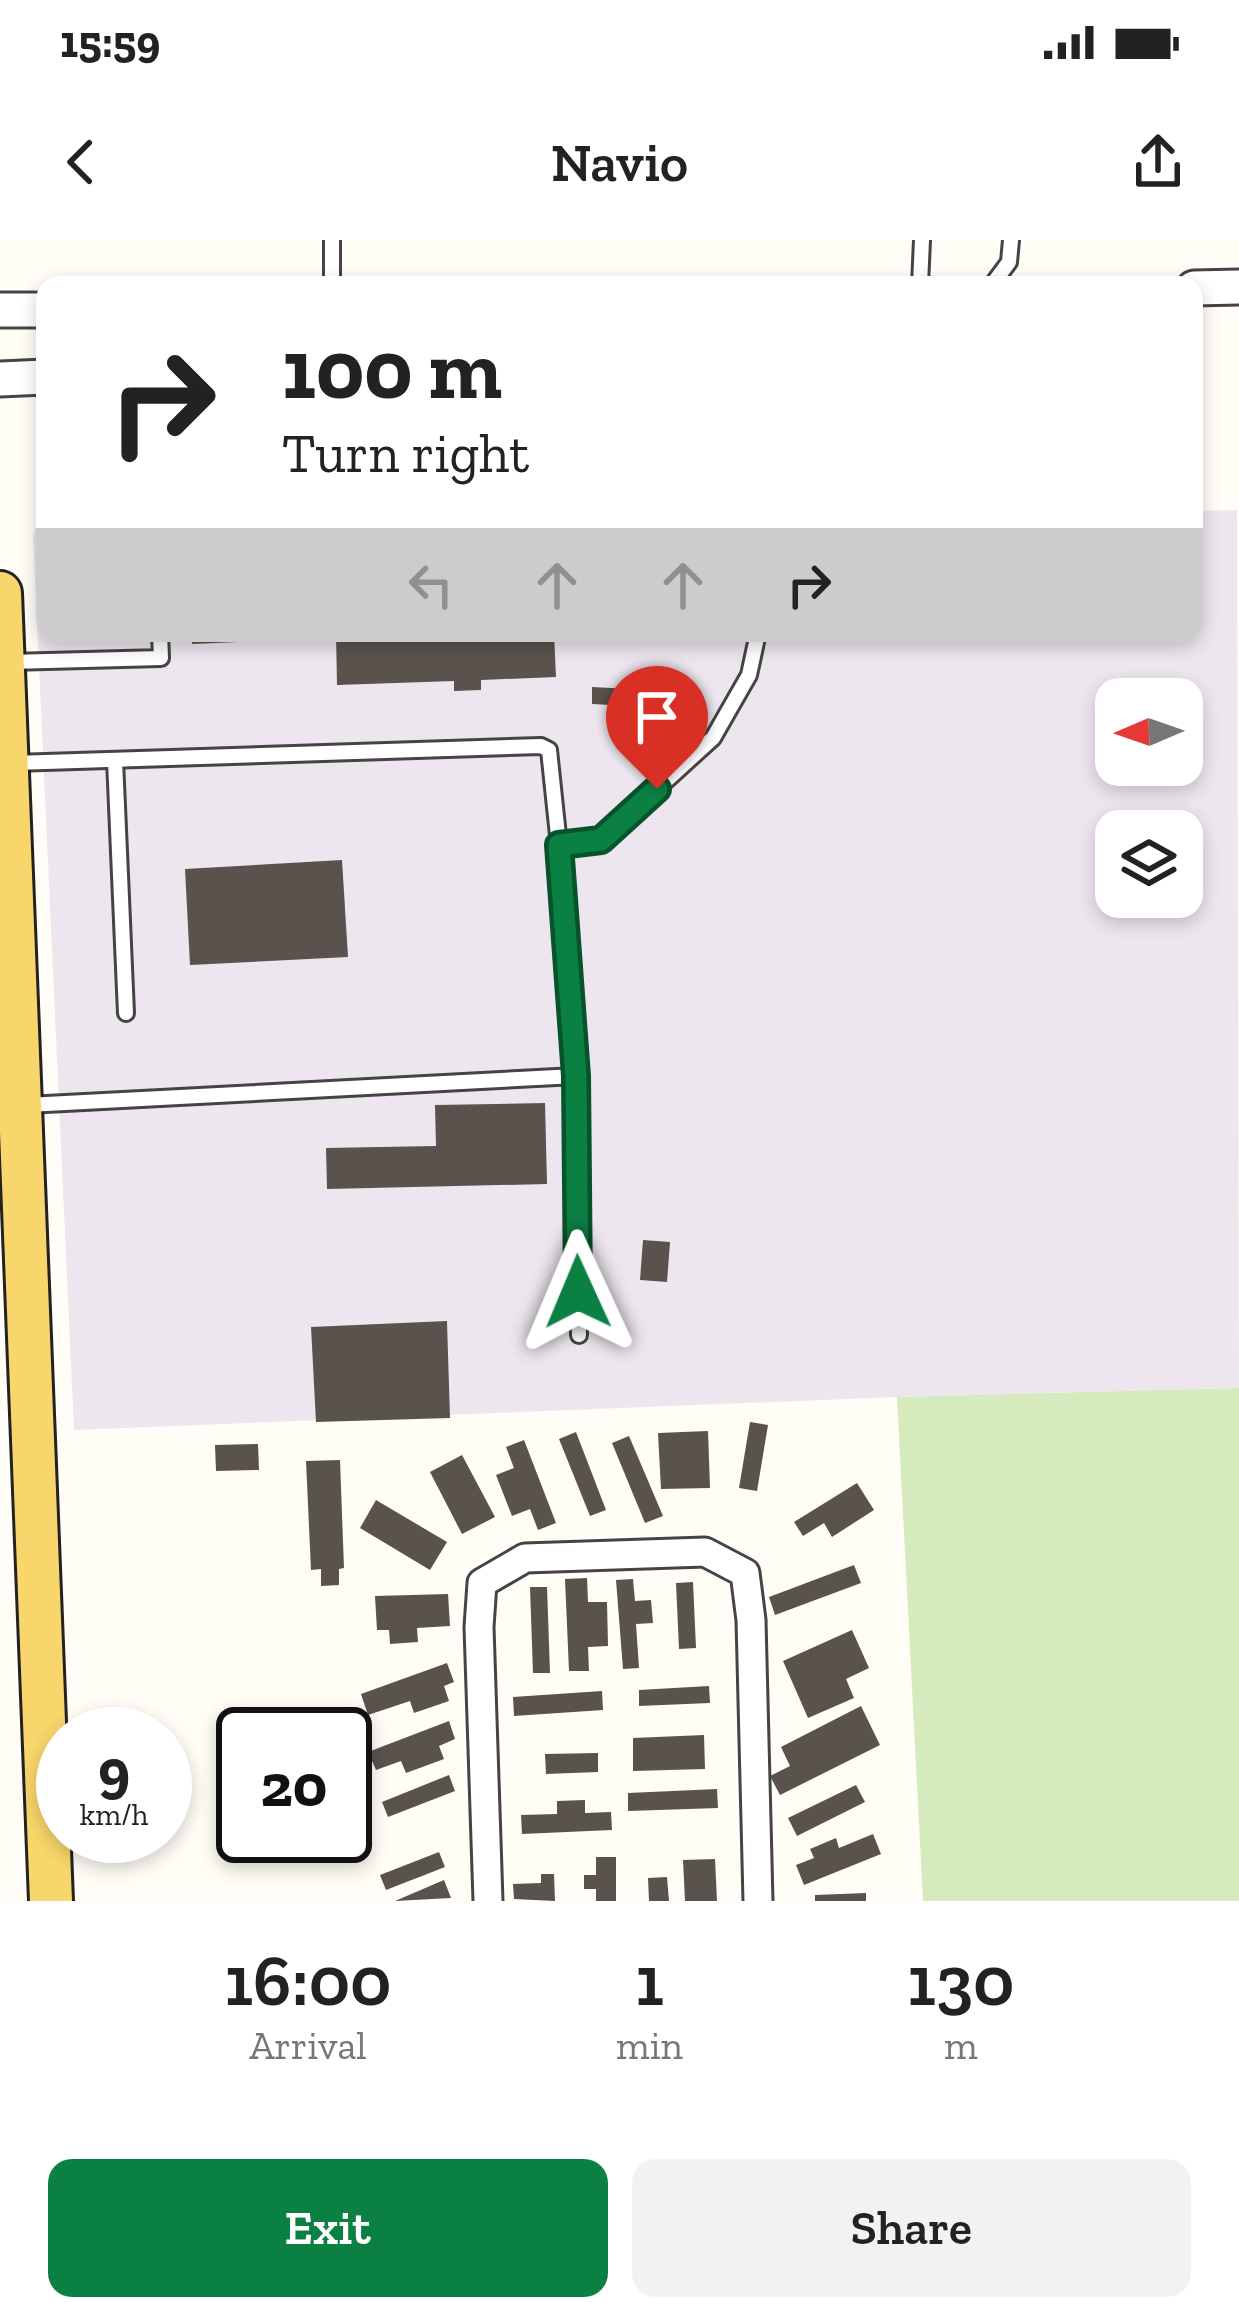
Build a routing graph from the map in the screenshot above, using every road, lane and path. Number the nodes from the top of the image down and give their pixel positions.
1 (332, 240) edge
2 (922, 240) edge
3 (1011, 240) edge
4 (332, 276) edge
5 (920, 276) edge
6 (999, 276) edge
7 (1239, 286) edge
8 (1203, 288) edge
9 (0, 310) edge
10 (36, 310) edge
11 (36, 377) edge
12 (0, 379) edge
13 (0, 593) edge
14 (160, 642) edge
15 (756, 642) edge
16 (4, 662) junction
17 (115, 760) junction
18 (9, 763) junction
19 (559, 845) junction
20 (126, 1013) dead end
21 (576, 1076) junction
22 (22, 1106) junction
23 (579, 1335) dead end
24 (51, 1901) edge
25 (488, 1901) edge
26 (758, 1901) edge

1 - 4 lane
2 - 5 lane
3 - 6 lane
7 - 8 street
9 - 10 street
11 - 12 street
13 - 16 main road
14 - 16 lane
15 - 19 lane
16 - 18 main road
17 - 18 lane
17 - 19 lane
17 - 20 lane
18 - 22 main road
19 - 21 lane
21 - 22 lane
21 - 23 lane
22 - 24 main road
25 - 26 street

